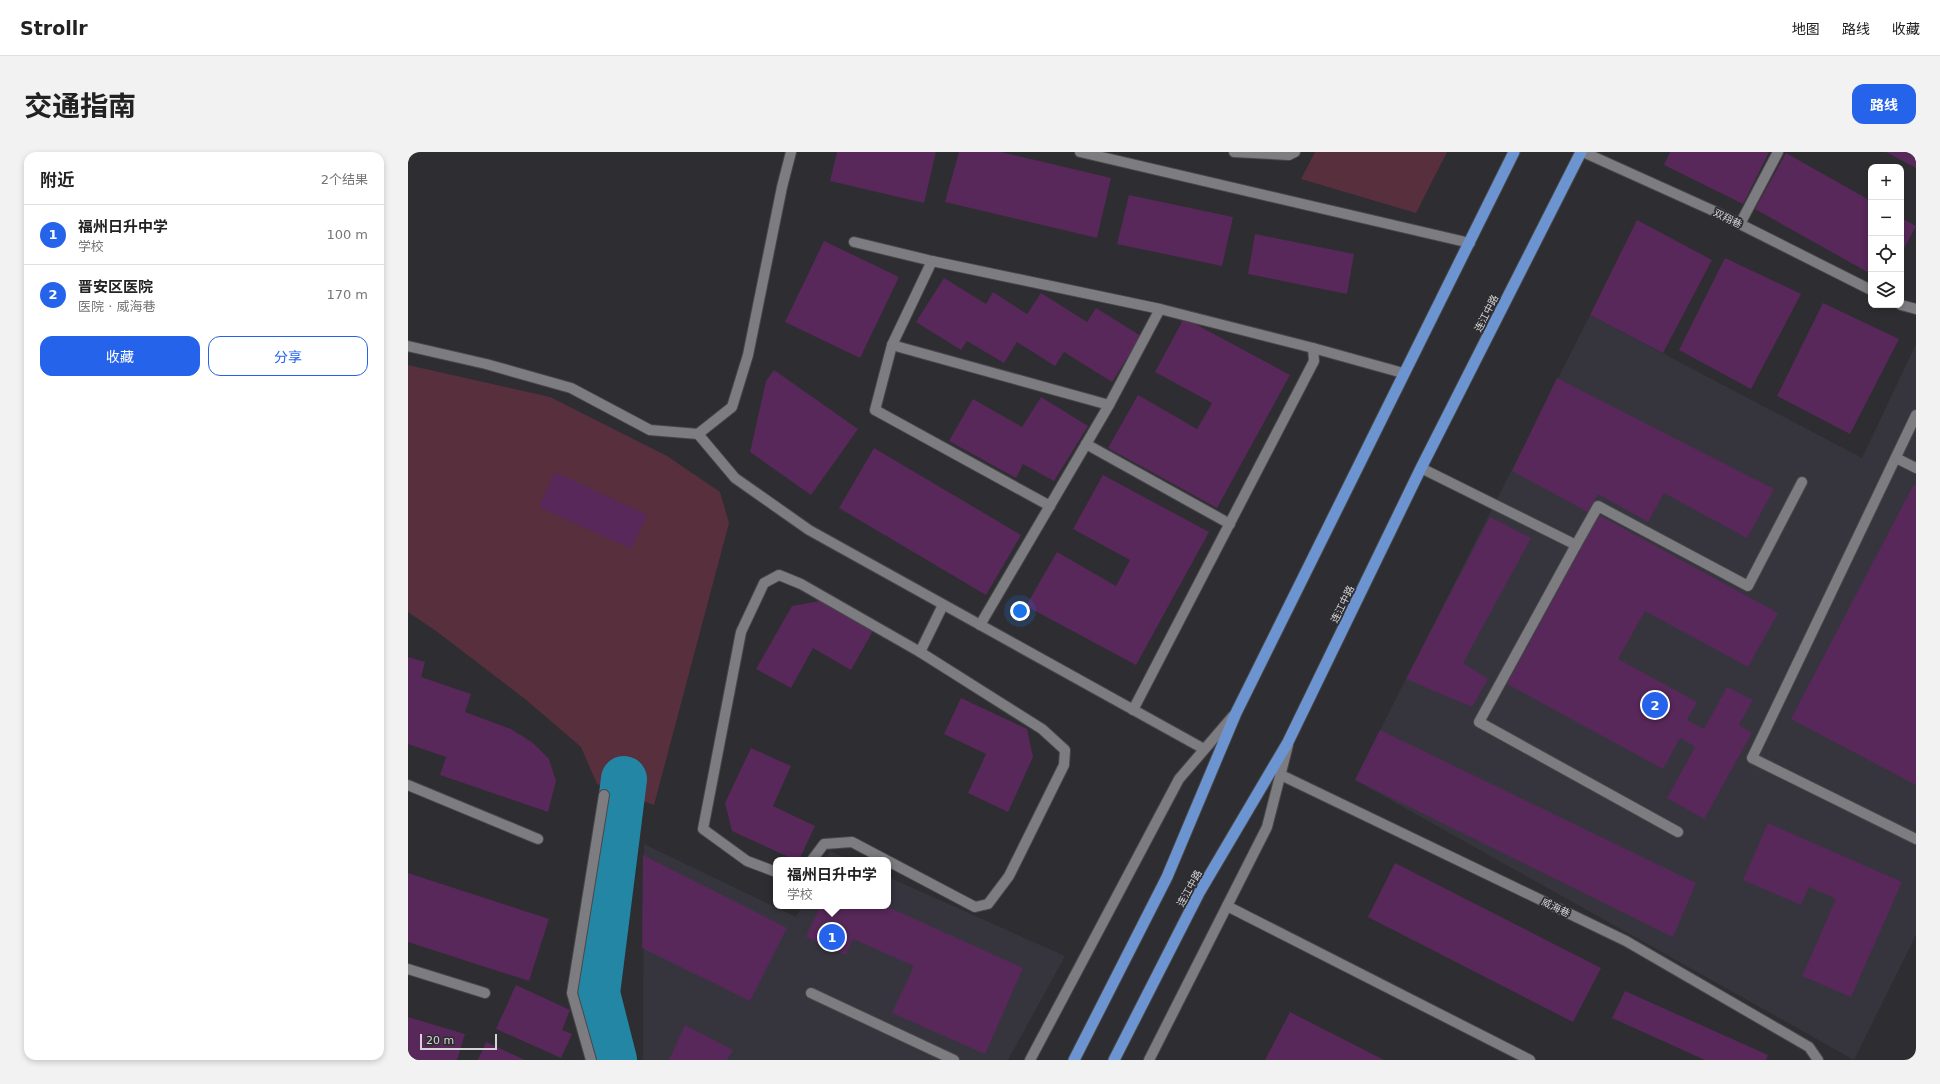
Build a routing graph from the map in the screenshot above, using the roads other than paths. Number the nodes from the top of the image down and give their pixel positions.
1 (791, 152) edge
2 (1080, 152) edge
3 (1237, 152) edge
4 (1295, 152) edge
5 (1514, 152) edge
6 (1582, 152) edge
7 (1778, 152) edge
8 (1740, 224) junction
9 (854, 242) dead end
10 (1470, 243) junction
11 (932, 261) junction
12 (1868, 288) edge
13 (1904, 306) edge
14 (1160, 309) junction
15 (1916, 309) edge
16 (892, 345) junction
17 (408, 346) edge
18 (1313, 348) junction
19 (1404, 373) junction
20 (1109, 405) junction
21 (1916, 415) edge
22 (698, 434) junction
23 (1086, 444) junction
24 (1896, 458) junction
25 (1421, 468) junction
26 (1916, 468) edge
27 (1802, 482) dead end
28 (1050, 506) junction
29 (1230, 524) junction
30 (1576, 545) junction
31 (943, 605) junction
32 (980, 625) junction
33 (920, 652) junction
34 (1133, 710) junction
35 (1236, 713) junction
36 (1288, 742) junction
37 (1204, 750) junction
38 (1281, 775) junction
39 (408, 786) edge
40 (604, 795) dead end
41 (1678, 832) dead end
42 (538, 839) dead end
43 (1916, 839) edge
44 (814, 857) edge
45 (880, 857) edge
46 (891, 863) edge
47 (773, 871) edge
48 (1227, 906) junction
49 (408, 969) edge
50 (485, 993) dead end
51 (811, 993) dead end
52 (591, 1060) edge
53 (954, 1060) edge
54 (1030, 1060) edge
55 (1074, 1060) edge
56 (1114, 1060) edge
57 (1150, 1060) edge
58 (1530, 1060) edge
59 (1818, 1060) edge

1 - 22 street
2 - 10 street
3 - 4 street
5 - 10 highway
6 - 8 street, 双翔巷
6 - 25 highway, 连江中路
7 - 8 street
8 - 12 street, 双翔巷
9 - 11 street
10 - 19 highway
11 - 14 street
11 - 16 street
13 - 15 street
14 - 18 street
14 - 20 street
16 - 20 street
16 - 28 street
17 - 22 street
18 - 19 street
18 - 29 street
19 - 35 highway
20 - 23 street
21 - 24 street
22 - 31 street
23 - 28 street
23 - 29 street
24 - 26 street
24 - 43 street
25 - 30 street
25 - 36 highway, 连江中路
27 - 30 street
28 - 32 street
29 - 34 street
30 - 41 street
31 - 32 street
31 - 33 street
32 - 34 street
33 - 46 street
33 - 47 street
34 - 37 street
35 - 37 street
35 - 55 highway
36 - 38 street
36 - 56 highway, 连江中路
37 - 54 street
38 - 48 street
38 - 59 street, 威海巷
39 - 42 street
40 - 52 street
44 - 45 street
48 - 57 street
48 - 58 street
49 - 50 street
51 - 53 street

